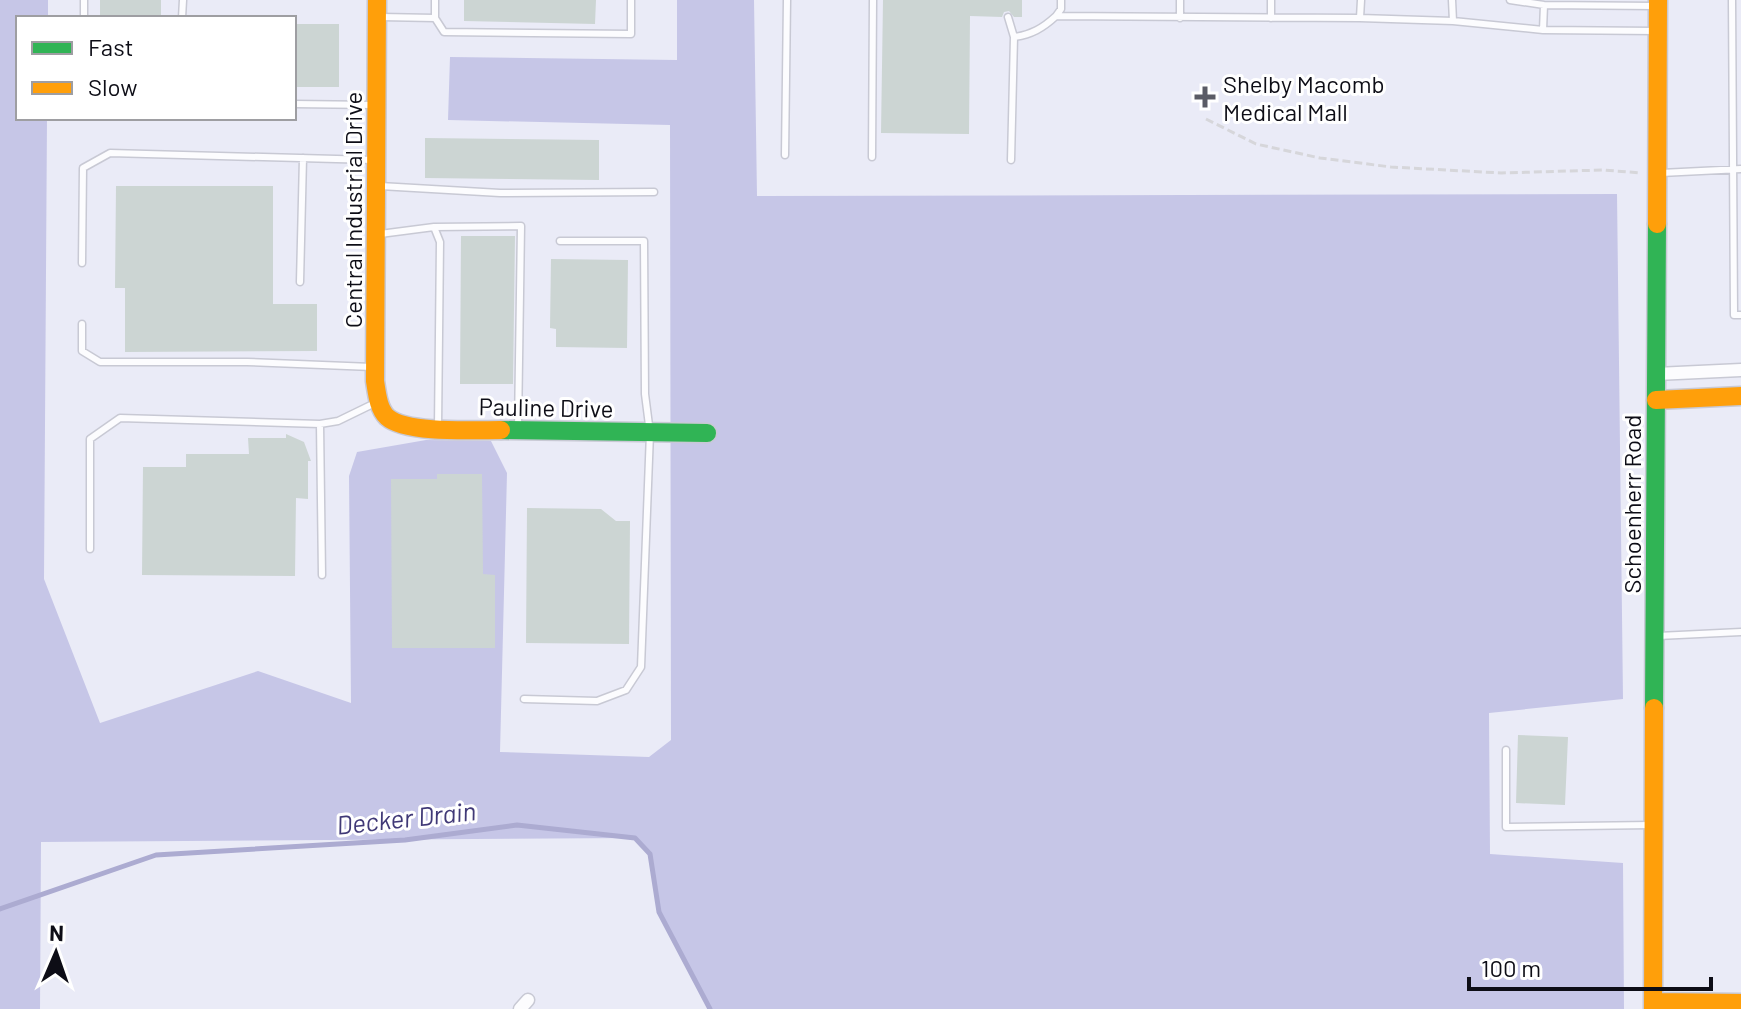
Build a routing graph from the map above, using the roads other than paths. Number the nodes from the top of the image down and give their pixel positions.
1 (435, 0) edge
2 (631, 0) edge
3 (787, 0) edge
4 (873, 0) edge
5 (1061, 0) edge
6 (1180, 0) edge
7 (1271, 0) edge
8 (1361, 0) edge
9 (1452, 0) edge
10 (1510, 0) edge
11 (1732, 0) edge
12 (1658, 3) edge
13 (1544, 5) junction
14 (377, 9) edge
15 (1056, 16) junction
16 (1008, 17) dead end
17 (435, 18) junction
18 (1180, 18) junction
19 (1271, 18) junction
20 (1360, 18) junction
21 (1453, 21) junction
22 (1543, 30) junction
23 (1658, 31) junction
24 (1014, 37) junction
25 (296, 104) edge
26 (377, 105) junction
27 (785, 155) dead end
28 (872, 157) dead end
29 (303, 158) junction
30 (376, 160) junction
31 (1011, 160) dead end
32 (1737, 169) edge
33 (1657, 174) junction
34 (376, 185) junction
35 (654, 192) dead end
36 (1737, 202) edge
37 (434, 227) junction
38 (376, 235) junction
39 (560, 241) dead end
40 (82, 263) dead end
41 (300, 282) dead end
42 (1741, 315) edge
43 (82, 324) dead end
44 (375, 367) junction
45 (1741, 370) edge
46 (1656, 374) junction
47 (1741, 396) edge
48 (1656, 400) junction
49 (382, 409) junction
50 (320, 424) junction
51 (438, 429) junction
52 (518, 430) junction
53 (650, 433) junction
54 (707, 433) dead end
55 (90, 549) dead end
56 (322, 575) dead end
57 (1741, 632) edge
58 (1654, 636) junction
59 (524, 699) dead end
60 (1506, 750) dead end
61 (1655, 825) junction
62 (1741, 1003) edge
63 (1653, 1005) edge

1 - 17 lane
2 - 17 lane
3 - 27 lane
4 - 28 lane
5 - 15 lane
6 - 18 lane
7 - 19 lane
8 - 20 lane
9 - 21 lane
10 - 13 lane
11 - 32 lane
12 - 13 lane
12 - 23 street, Schoenherr Road
13 - 22 lane
14 - 17 lane
14 - 26 street, Central Industrial Drive
15 - 18 lane
15 - 24 lane
16 - 24 lane
18 - 19 lane
19 - 20 lane
20 - 21 lane
21 - 22 lane
22 - 23 lane
23 - 33 street, Schoenherr Road
24 - 31 lane
25 - 26 lane
26 - 30 street, Central Industrial Drive
29 - 30 lane
29 - 40 lane
29 - 41 lane
30 - 34 street, Central Industrial Drive
32 - 33 lane
32 - 36 lane
33 - 46 street, Schoenherr Road
34 - 35 lane
34 - 38 street, Central Industrial Drive
36 - 42 lane
37 - 38 lane
37 - 51 lane
37 - 52 lane
38 - 44 street, Central Industrial Drive
39 - 53 lane
43 - 44 lane
44 - 49 street, Central Industrial Drive
45 - 46 street
46 - 48 street, Schoenherr Road
47 - 48 street
48 - 58 street, Schoenherr Road
49 - 50 lane
49 - 51 street, Pauline Drive
50 - 55 lane
50 - 56 lane
51 - 52 street, Pauline Drive
52 - 53 street, Pauline Drive
53 - 54 street, Pauline Drive
53 - 59 lane
57 - 58 lane
58 - 61 street, Schoenherr Road
60 - 61 lane
61 - 63 street, Schoenherr Road
62 - 63 street

